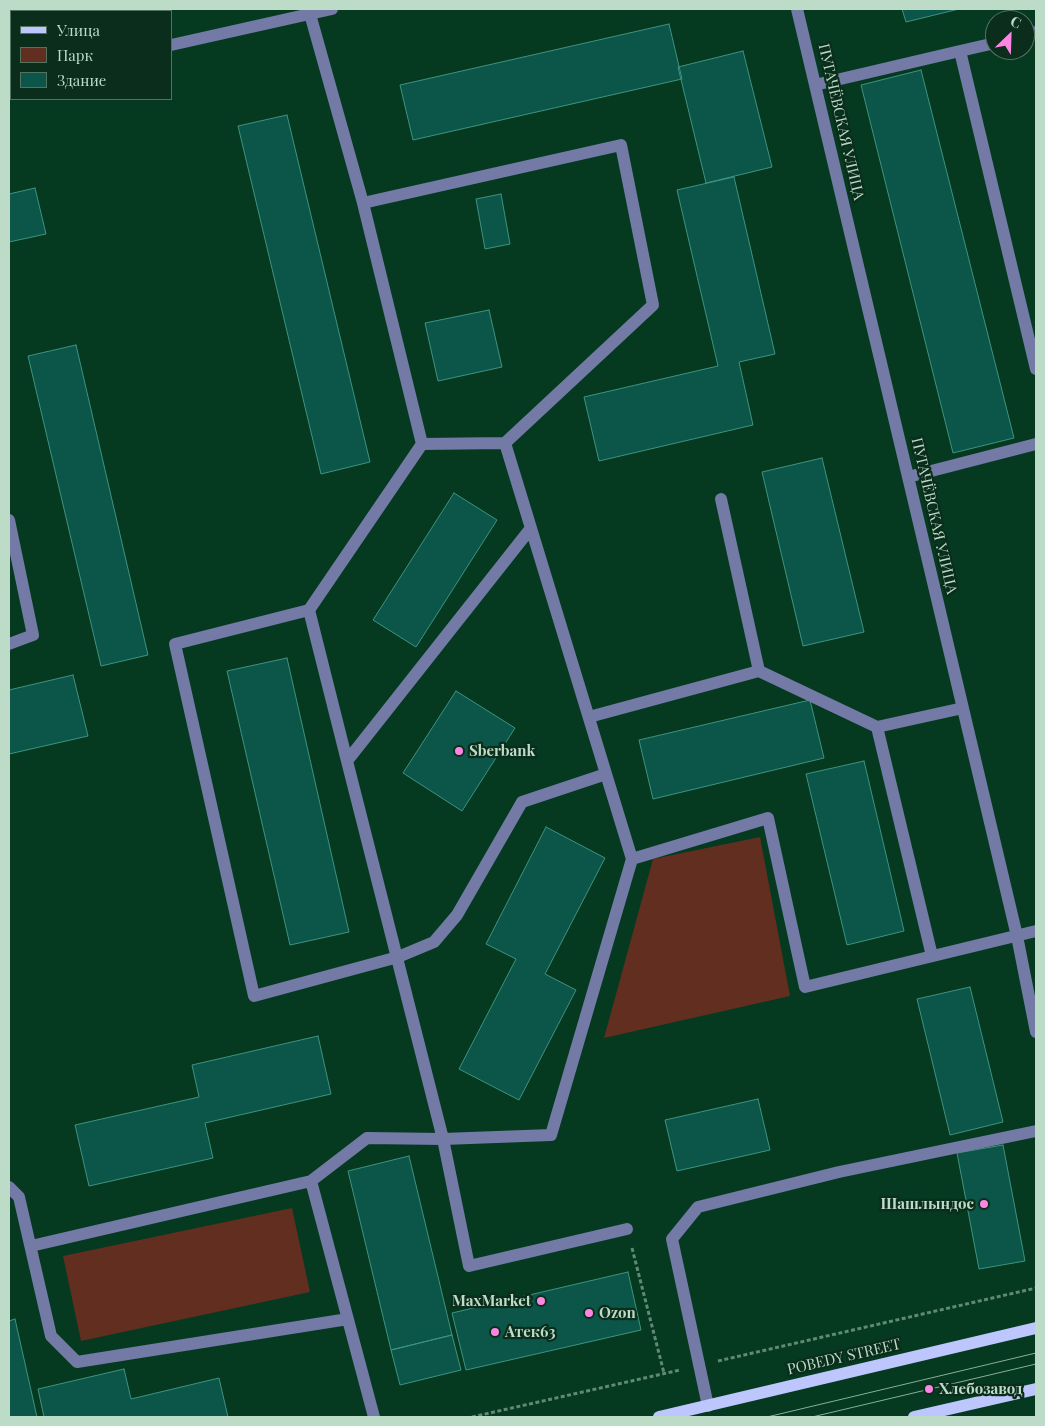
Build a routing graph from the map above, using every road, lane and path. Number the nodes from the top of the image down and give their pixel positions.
1 (332, 9) edge
2 (797, 9) edge
3 (310, 14) junction
4 (172, 45) edge
5 (985, 45) edge
6 (960, 51) junction
7 (815, 85) junction
8 (363, 203) junction
9 (1036, 369) edge
10 (505, 443) junction
11 (422, 444) junction
12 (1036, 444) edge
13 (908, 477) junction
14 (721, 498) dead end
15 (9, 520) edge
16 (531, 528) junction
17 (309, 610) junction
18 (9, 644) edge
19 (759, 671) junction
20 (963, 708) junction
21 (589, 717) junction
22 (877, 727) junction
23 (347, 761) junction
24 (606, 774) junction
25 (632, 859) junction
26 (1036, 931) edge
27 (1017, 936) junction
28 (932, 956) junction
29 (398, 957) junction
30 (1036, 1032) edge
31 (1036, 1131) edge
32 (443, 1139) junction
33 (311, 1181) junction
34 (9, 1187) edge
35 (627, 1229) joint
36 (31, 1246) junction
37 (1036, 1288) edge
38 (348, 1319) junction
39 (1036, 1328) edge
40 (699, 1365) junction
41 (664, 1374) junction
42 (1036, 1388) edge
43 (708, 1406) junction
44 (374, 1417) edge
45 (472, 1417) edge
46 (662, 1417) edge
47 (914, 1417) edge

1 - 3 street
2 - 7 street, ПУГАЧЁВСКАЯ УЛИЦА
3 - 4 street
3 - 8 street
5 - 6 street
6 - 7 street
6 - 9 street
7 - 13 street, ПУГАЧЁВСКАЯ УЛИЦА
8 - 10 street
8 - 11 street
10 - 11 street
10 - 16 street
11 - 17 street
12 - 13 street
13 - 20 street, ПУГАЧЁВСКАЯ УЛИЦА
14 - 19 street
15 - 18 street
16 - 21 street
16 - 23 street
17 - 23 street
17 - 29 street
19 - 21 street
19 - 22 street
20 - 22 street
20 - 27 street, ПУГАЧЁВСКАЯ УЛИЦА
21 - 24 street
22 - 28 street
23 - 29 street
24 - 25 street
24 - 29 street
25 - 28 street
25 - 32 street
26 - 27 street
27 - 28 street
27 - 30 street, ПУГАЧЁВСКАЯ УЛИЦА
29 - 32 street
31 - 40 street
32 - 33 street
32 - 35 street
33 - 36 street
33 - 38 street
34 - 36 street
35 - 41 path
36 - 38 street
37 - 40 path
38 - 44 street
39 - 43 main road, POBEDY STREET
40 - 41 path
40 - 43 street
41 - 45 path
42 - 47 main road
43 - 46 main road, POBEDY STREET

